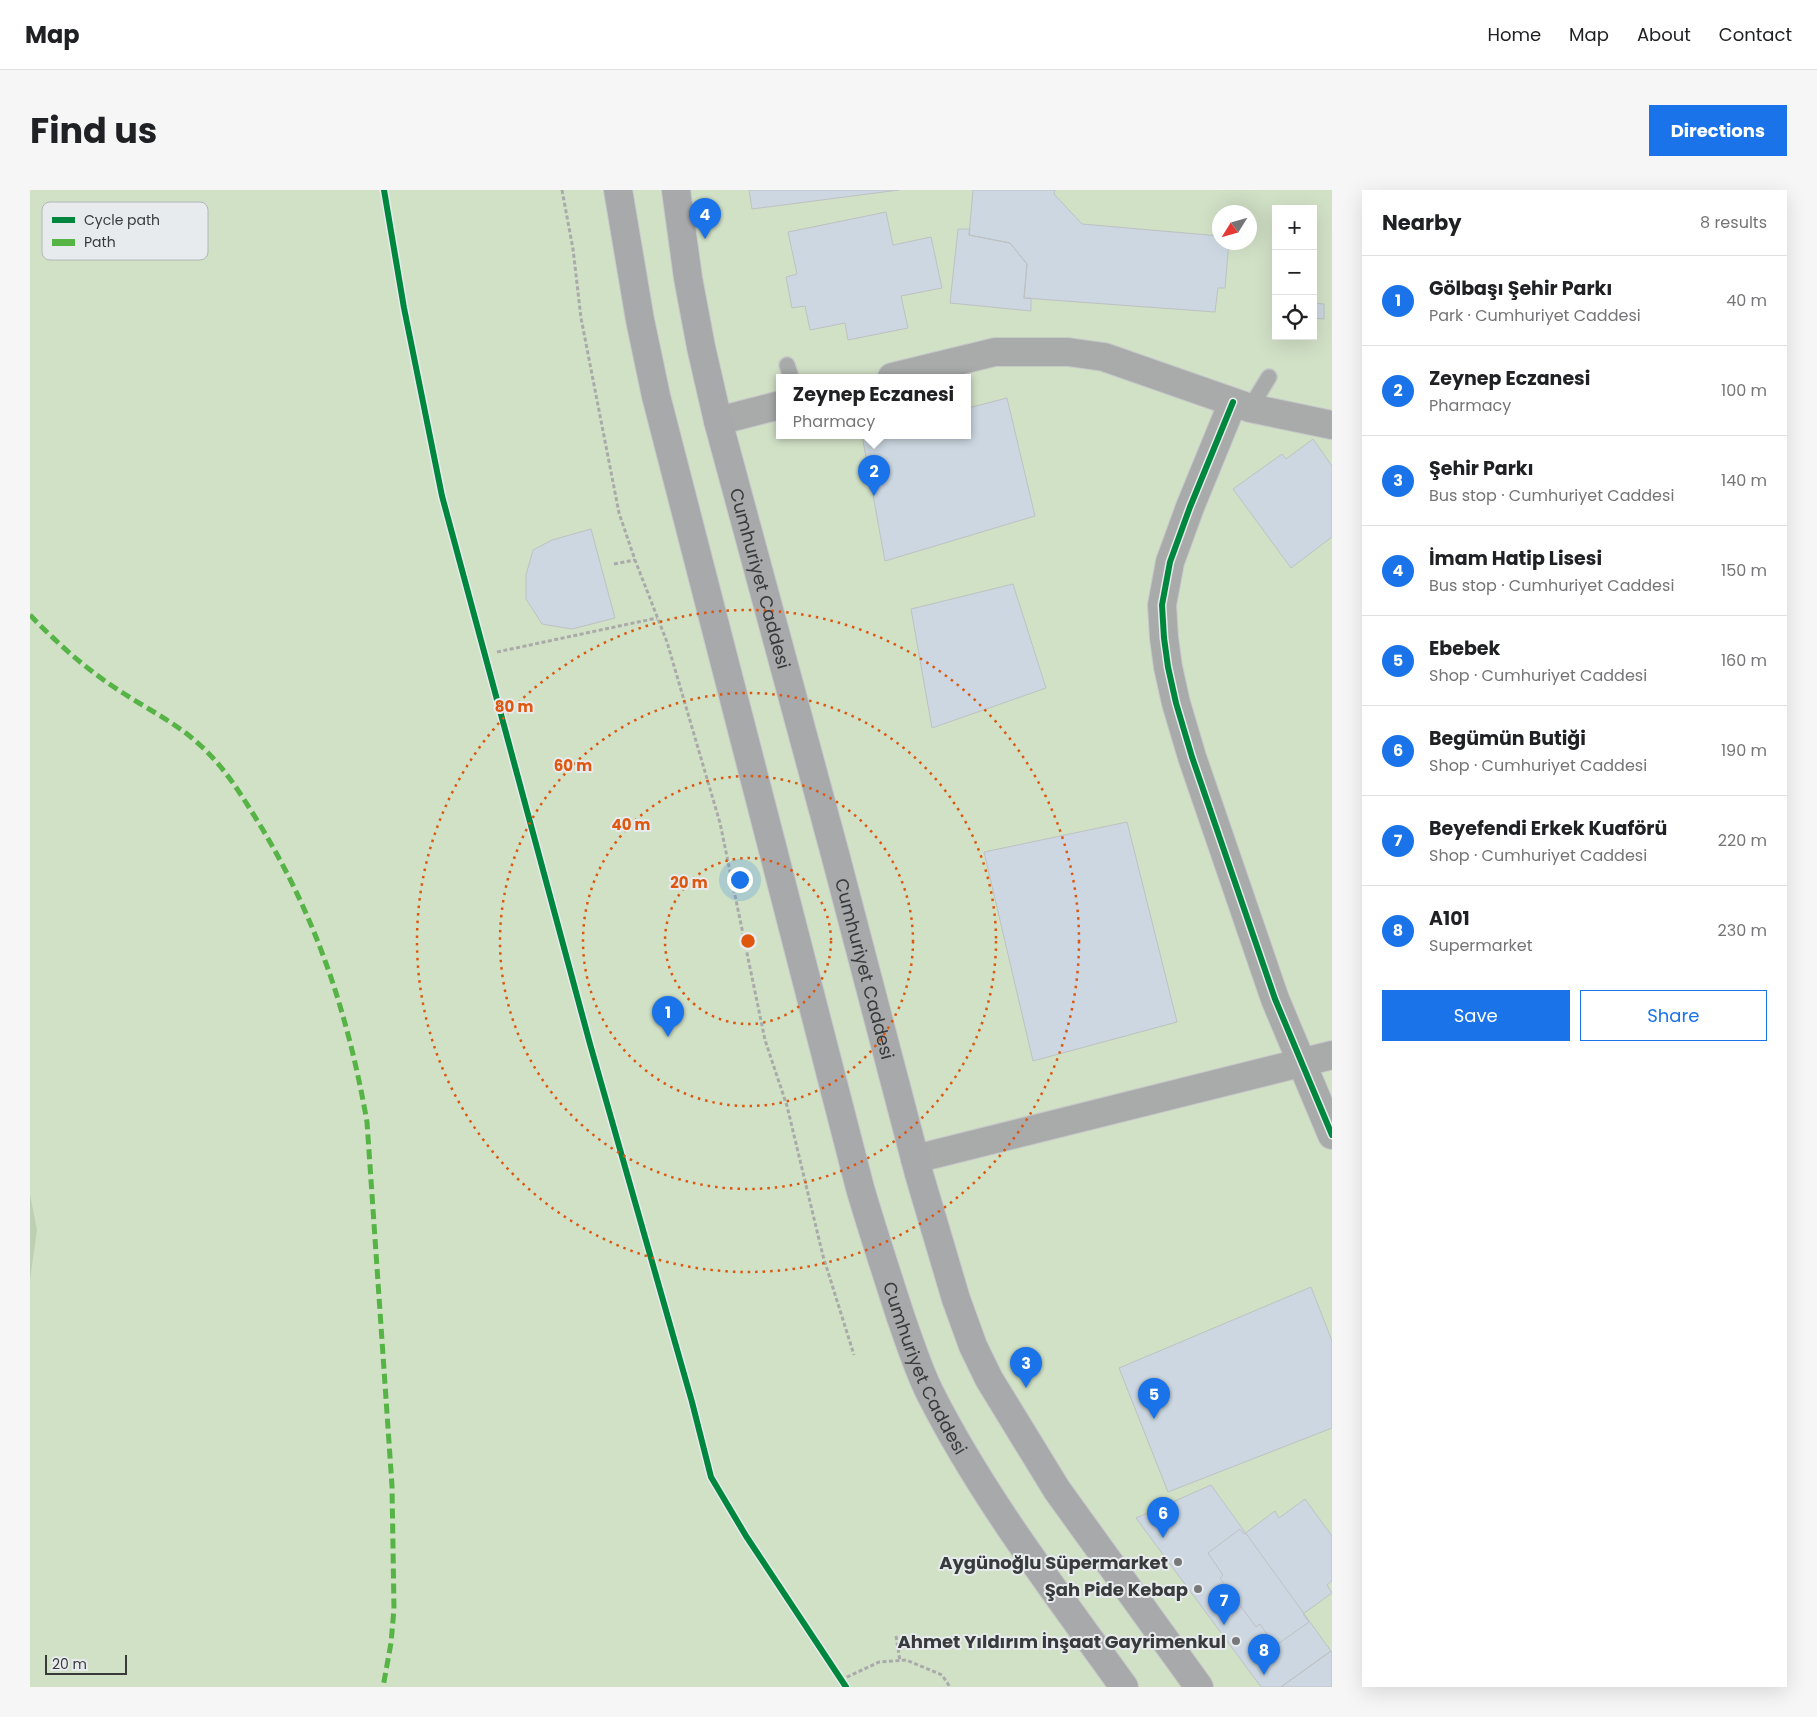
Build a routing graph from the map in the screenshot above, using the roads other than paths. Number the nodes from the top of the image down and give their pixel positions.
1 (618, 190) edge
2 (676, 190) edge
3 (904, 374) edge
4 (1269, 377) dead end
5 (1242, 405) junction
6 (776, 406) edge
7 (718, 420) junction
8 (1332, 425) edge
9 (1332, 1054) edge
10 (1302, 1062) junction
11 (1332, 1135) edge
12 (916, 1159) junction
13 (1124, 1687) edge
14 (1199, 1687) edge

1 - 13 main road, Cumhuriyet Caddesi
2 - 7 main road, Cumhuriyet Caddesi
3 - 5 street
4 - 5 lane
5 - 8 street
5 - 10 street
6 - 7 street
7 - 12 main road, Cumhuriyet Caddesi
9 - 10 street
10 - 11 street
10 - 12 street
12 - 14 main road, Cumhuriyet Caddesi

